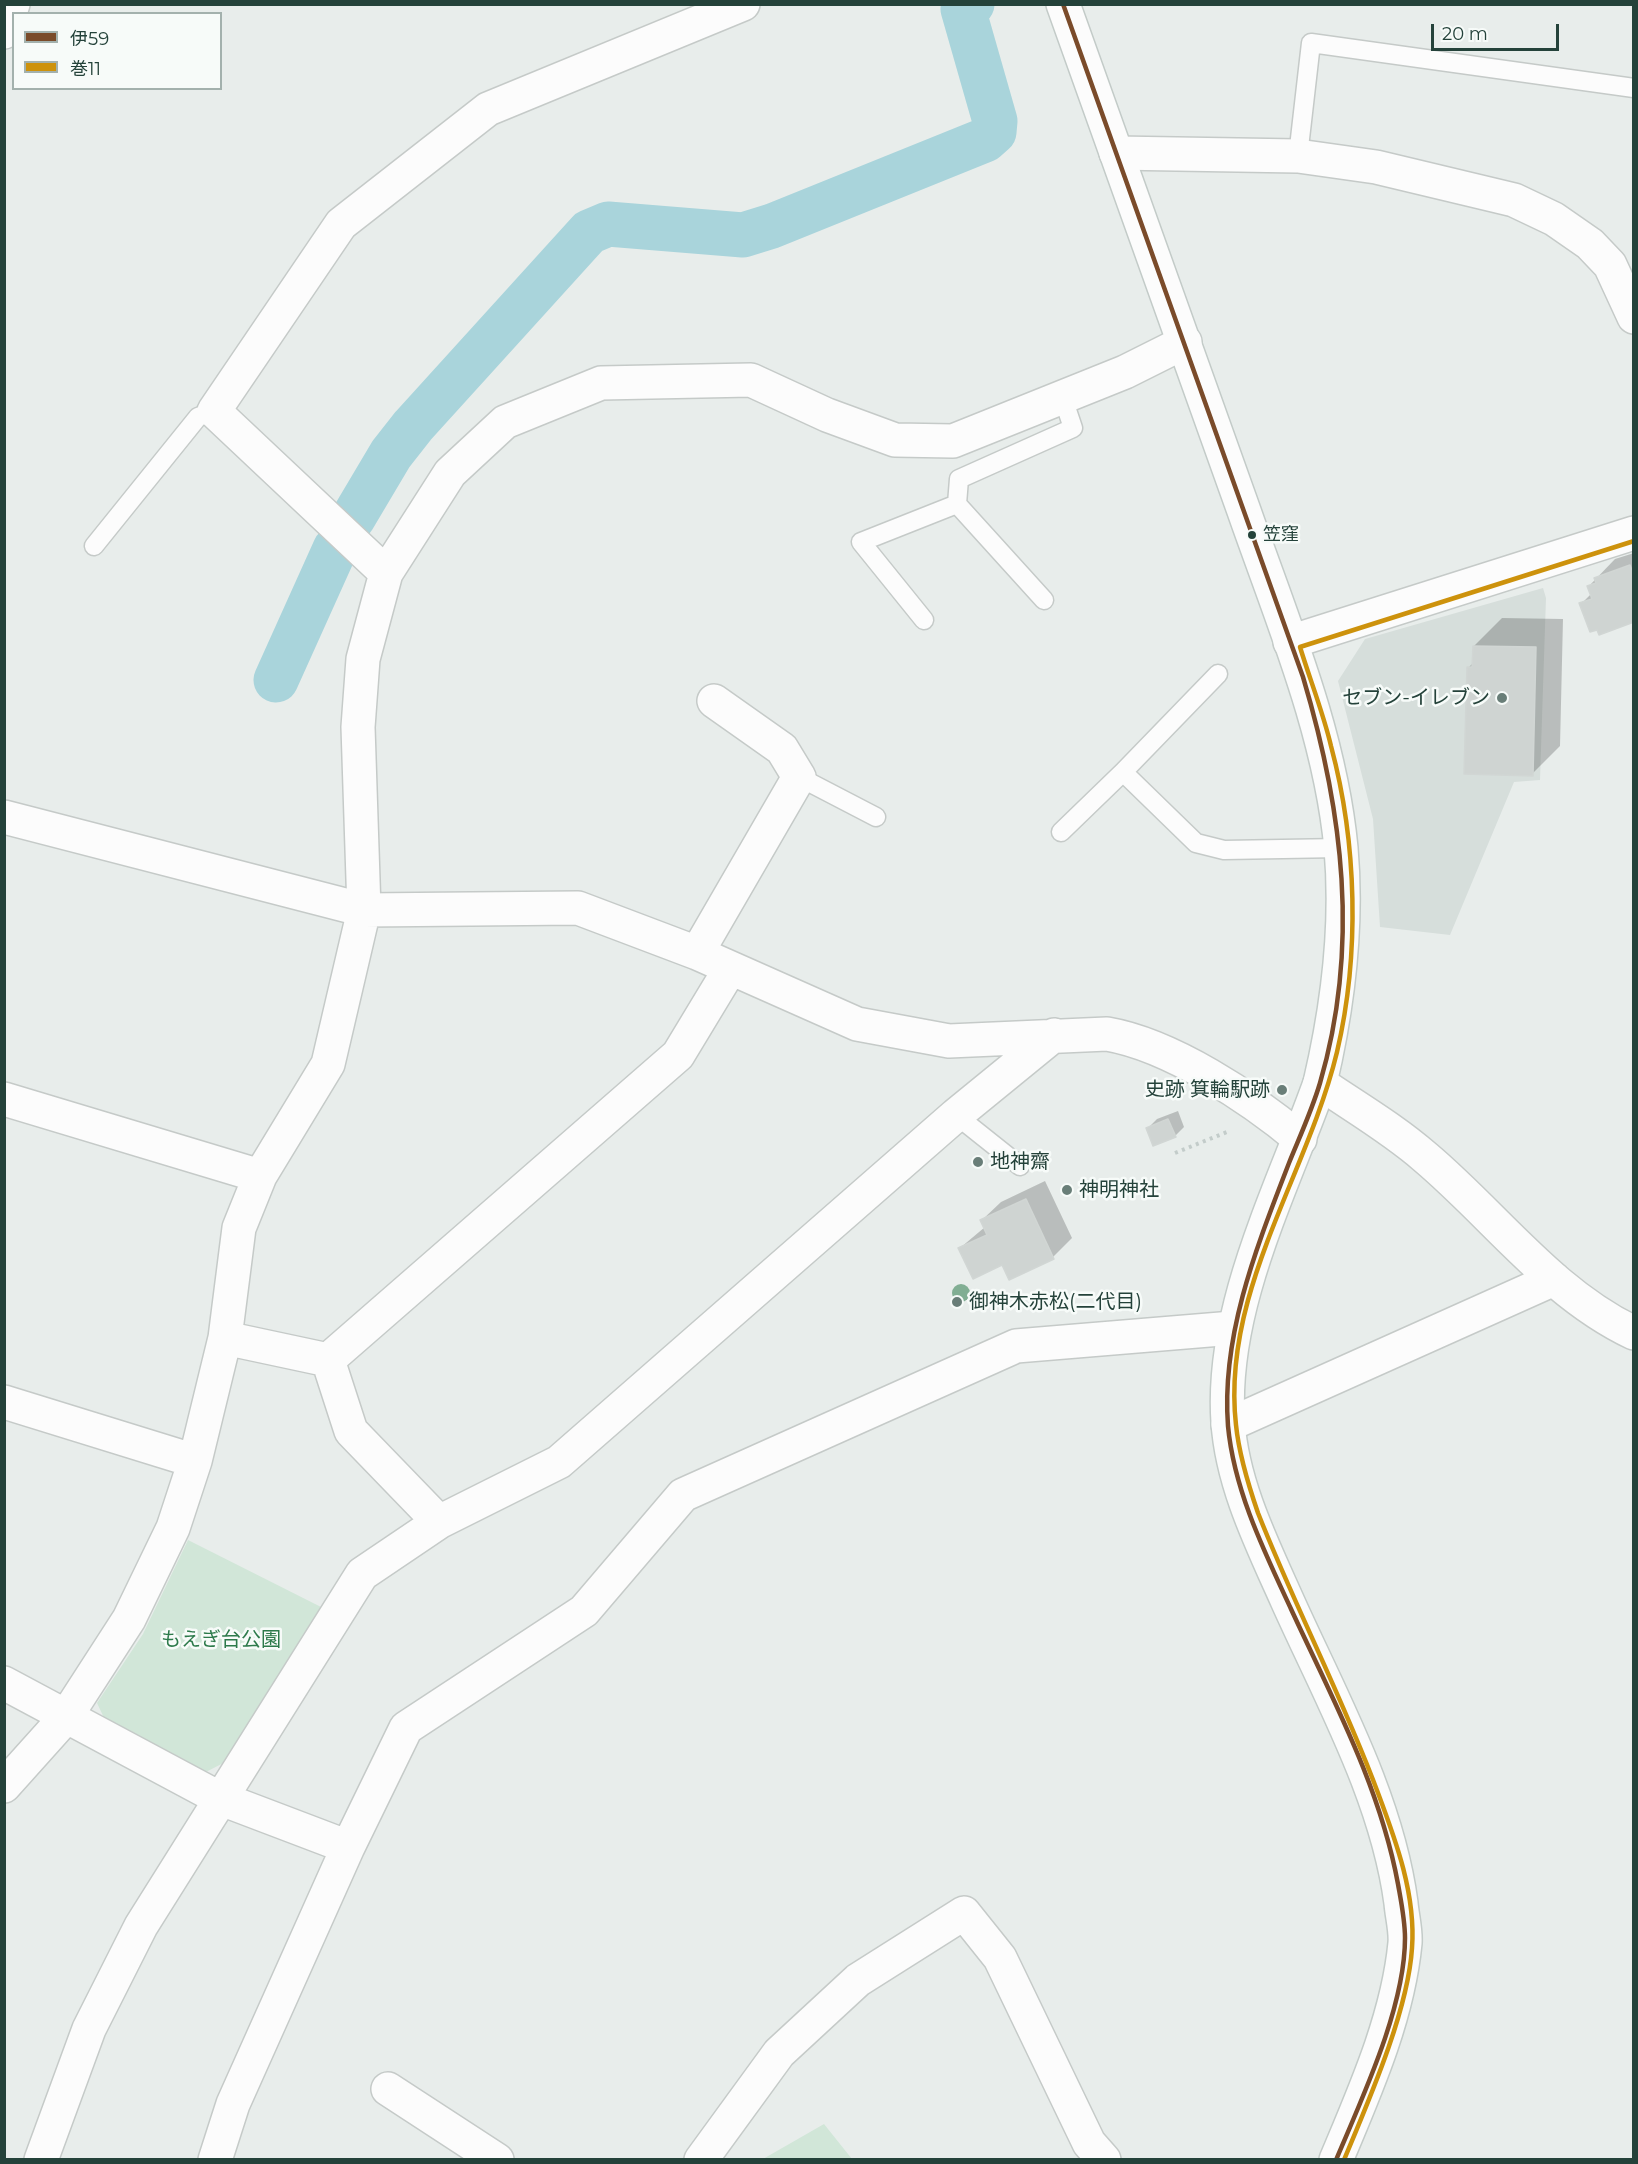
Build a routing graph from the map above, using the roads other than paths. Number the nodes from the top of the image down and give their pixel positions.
1 (13, 4) edge
2 (743, 4) edge
3 (1063, 4) edge
4 (4, 32) edge
5 (1634, 88) edge
6 (1116, 153) junction
7 (1298, 156) junction
8 (1634, 317) edge
9 (1185, 342) junction
10 (1063, 398) junction
11 (214, 411) junction
12 (957, 504) junction
13 (1634, 533) edge
14 (94, 546) dead end
15 (386, 573) junction
16 (1044, 600) dead end
17 (924, 620) dead end
18 (1290, 642) junction
19 (1218, 674) dead end
20 (714, 701) dead end
21 (1123, 772) junction
22 (799, 777) junction
23 (4, 817) edge
24 (876, 817) dead end
25 (1061, 832) dead end
26 (1341, 848) junction
27 (364, 910) junction
28 (697, 953) junction
29 (730, 969) junction
30 (1054, 1035) junction
31 (1320, 1083) junction
32 (4, 1099) edge
33 (956, 1115) junction
34 (1300, 1139) junction
35 (1020, 1166) dead end
36 (260, 1176) junction
37 (1554, 1279) junction
38 (1233, 1329) junction
39 (1634, 1332) edge
40 (225, 1338) junction
41 (328, 1360) junction
42 (4, 1402) edge
43 (1228, 1425) junction
44 (195, 1461) junction
45 (439, 1522) junction
46 (4, 1683) edge
47 (65, 1718) junction
48 (4, 1786) edge
49 (219, 1798) junction
50 (348, 1847) junction
51 (388, 2090) dead end
52 (41, 2160) edge
53 (215, 2160) edge
54 (498, 2160) edge
55 (701, 2160) edge
56 (1104, 2160) edge
57 (1336, 2160) edge

1 - 4 street
2 - 11 street
3 - 6 street
5 - 7 lane
6 - 7 street
6 - 9 street
7 - 8 street
9 - 10 street
9 - 18 street
10 - 12 lane
10 - 15 street
11 - 14 lane
11 - 15 street
12 - 16 lane
12 - 17 lane
13 - 18 street
15 - 27 street
18 - 26 street
19 - 21 lane
20 - 22 street
21 - 25 lane
21 - 26 lane
22 - 24 lane
22 - 28 street
23 - 27 street
26 - 31 street
27 - 28 street
27 - 36 street
28 - 29 street
29 - 30 street
29 - 41 street
30 - 33 street
30 - 34 street
31 - 34 street
31 - 37 street
32 - 36 street
33 - 35 lane
33 - 45 street
34 - 38 street
36 - 40 street
37 - 39 street
37 - 43 street
38 - 43 street
38 - 50 street
40 - 41 street
40 - 44 street
41 - 45 street
42 - 44 street
43 - 57 street
44 - 47 street
45 - 49 street
46 - 47 street
47 - 48 street
47 - 49 street
49 - 50 street
49 - 52 street
50 - 53 street
51 - 54 street
55 - 56 street

